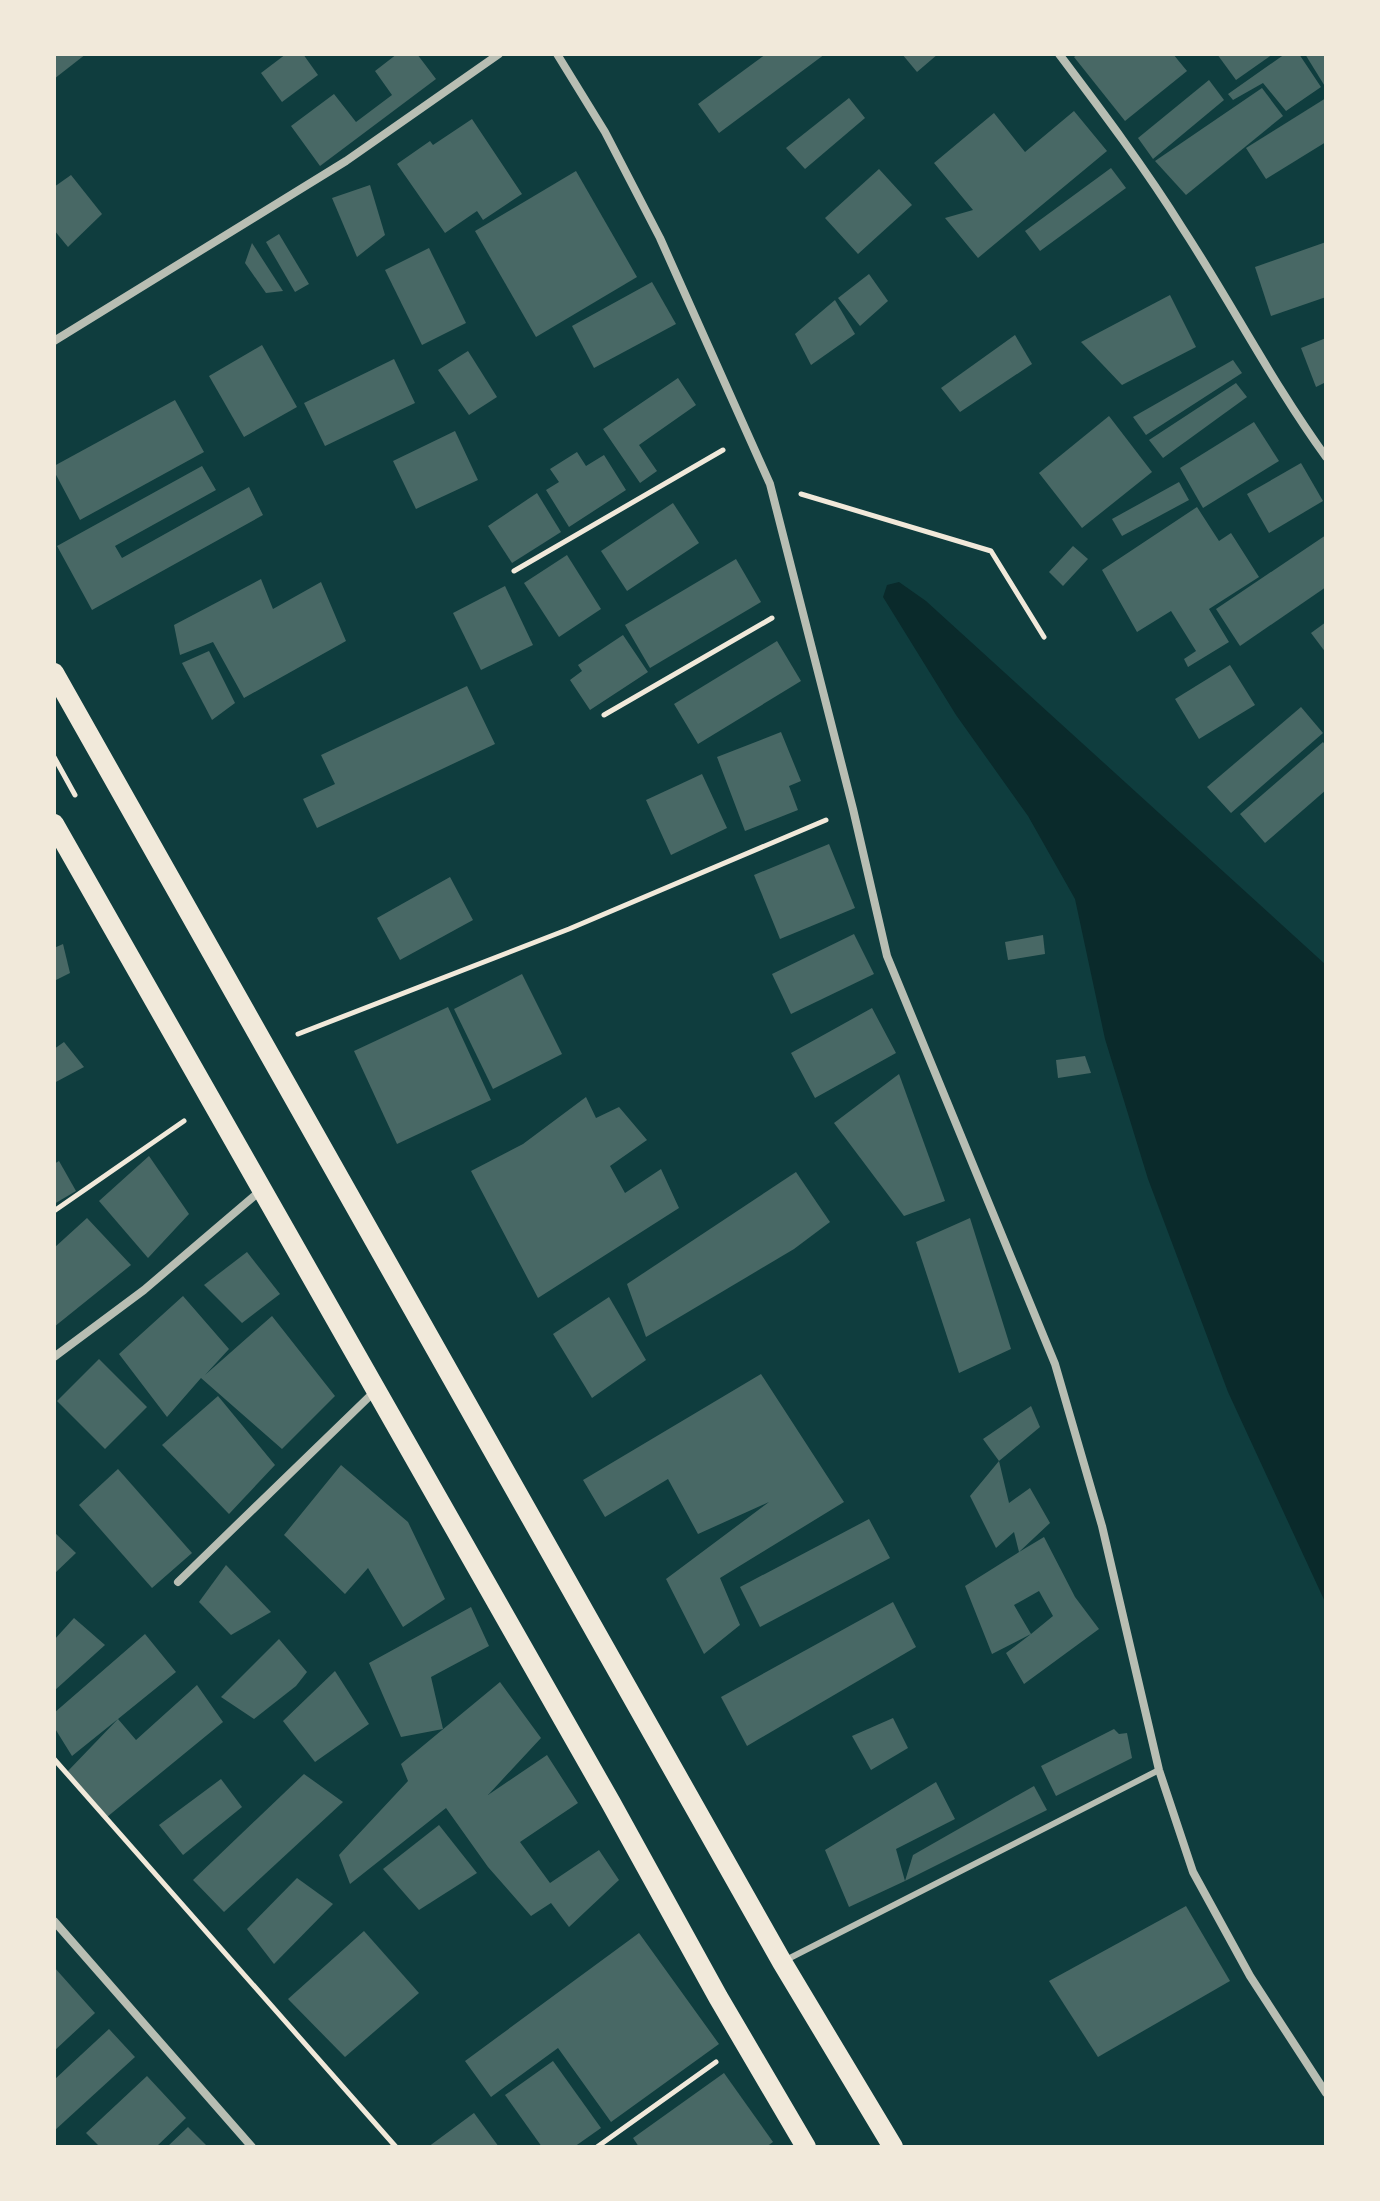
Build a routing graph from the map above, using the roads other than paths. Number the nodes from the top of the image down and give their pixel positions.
1 (499, 54) edge
2 (557, 54) edge
3 (1059, 54) edge
4 (54, 341) edge
5 (1326, 457) edge
6 (54, 673) edge
7 (54, 824) edge
8 (261, 1190) junction
9 (54, 1357) edge
10 (375, 1391) junction
11 (178, 1582) dead end
12 (1159, 1770) junction
13 (54, 1921) edge
14 (782, 1962) junction
15 (1326, 2093) edge
16 (252, 2147) edge
17 (806, 2147) edge
18 (893, 2147) edge

1 - 4 street
2 - 12 street
3 - 5 street
6 - 14 main road
7 - 8 main road
8 - 9 street
8 - 10 main road
10 - 11 street
10 - 17 main road
12 - 14 lane
12 - 15 street
13 - 16 street
14 - 18 main road

